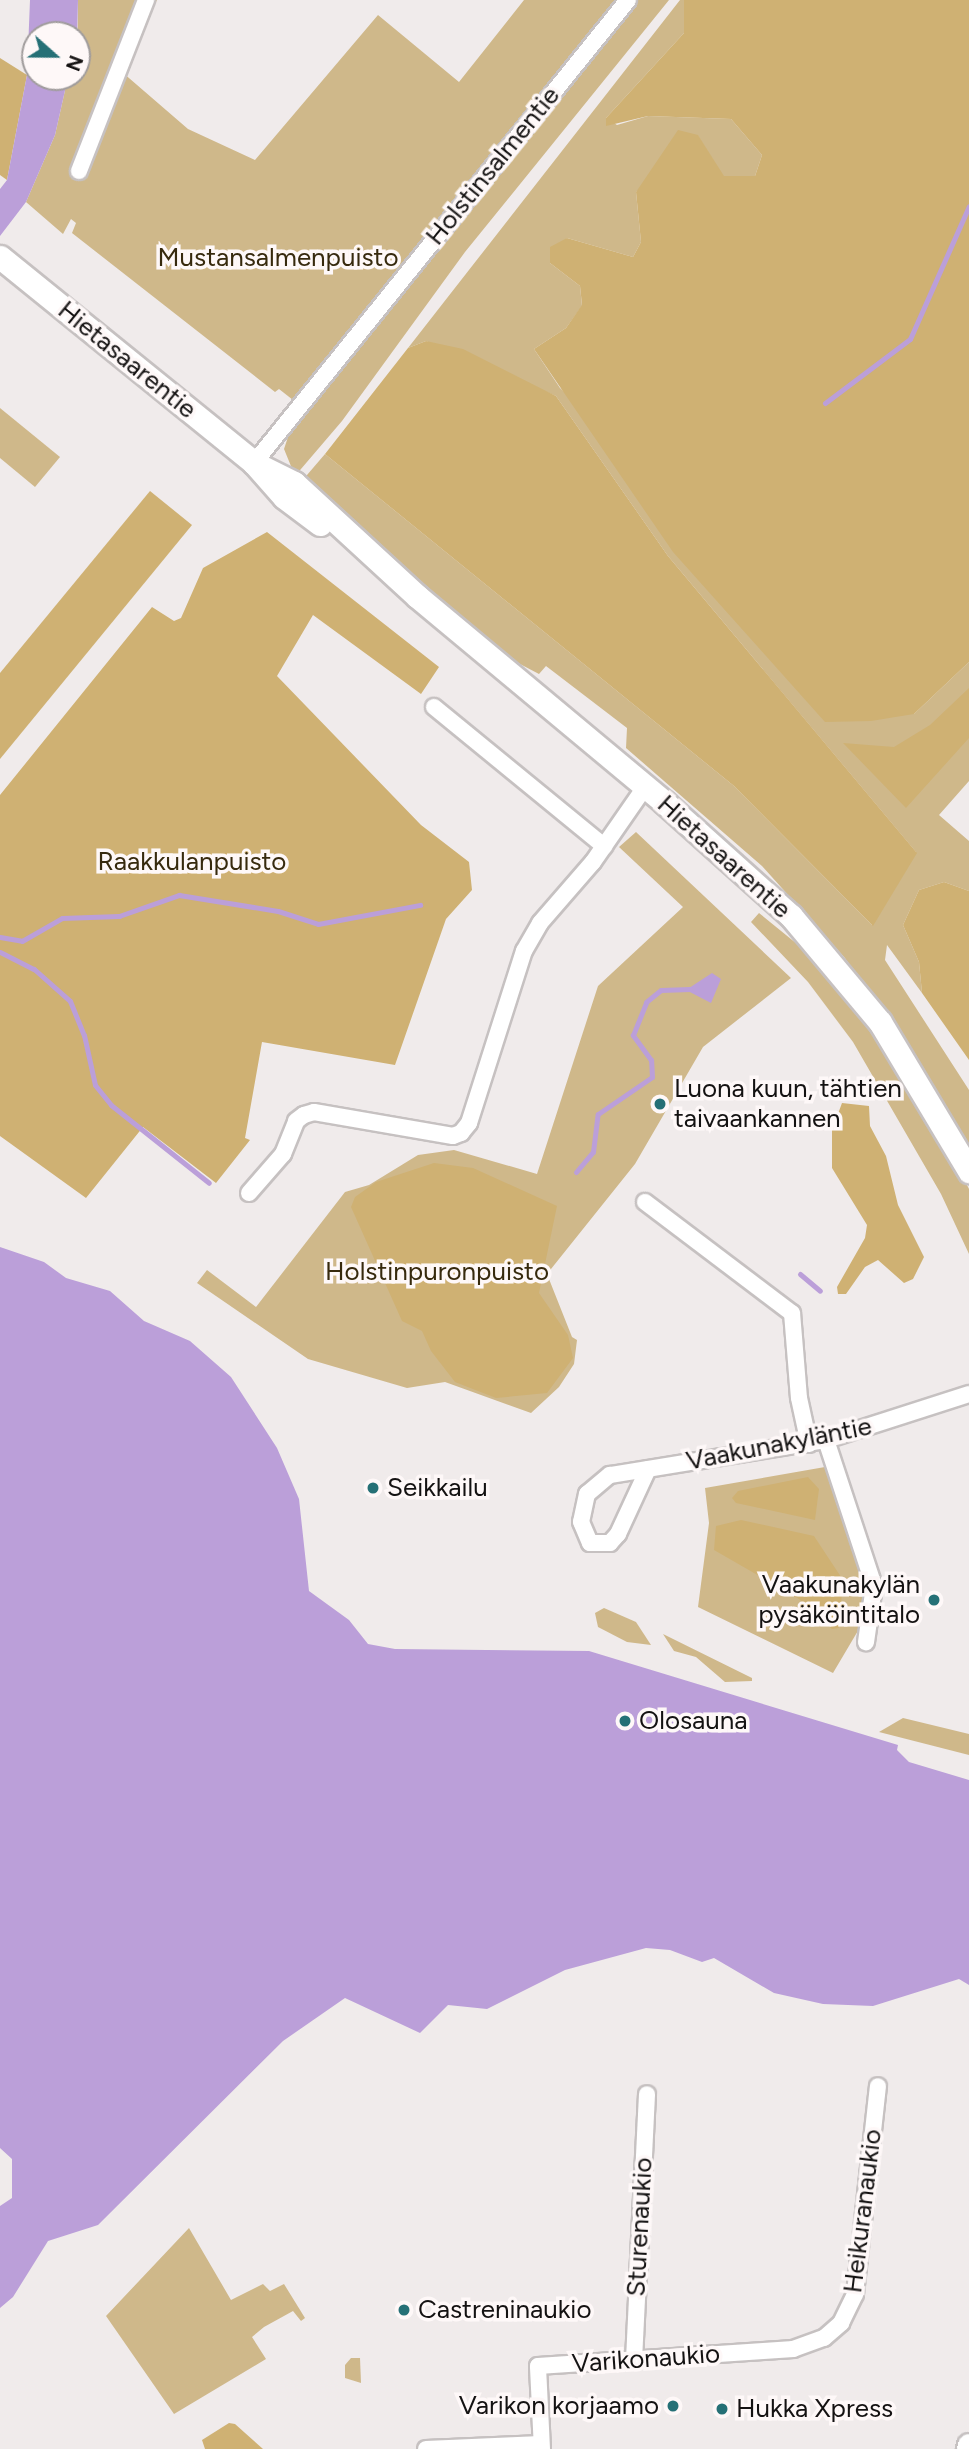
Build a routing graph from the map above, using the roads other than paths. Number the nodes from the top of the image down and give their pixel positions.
1 (146, 0) edge
2 (628, 0) edge
3 (79, 171) dead end
4 (0, 257) edge
5 (254, 463) junction
6 (434, 707) dead end
7 (645, 788) junction
8 (604, 846) junction
9 (969, 1171) edge
10 (249, 1194) dead end
11 (645, 1202) dead end
12 (969, 1386) edge
13 (969, 1394) edge
14 (949, 1400) junction
15 (826, 1440) junction
16 (809, 1444) junction
17 (648, 1469) junction
18 (866, 1642) dead end
19 (878, 2086) dead end
20 (647, 2094) dead end
21 (833, 2331) joint
22 (634, 2360) junction
23 (541, 2446) edge
24 (426, 2449) edge

1 - 3 street
2 - 5 street, Holstinsalmentie
4 - 5 street, Hietasaarentie
5 - 7 street, Hietasaarentie
6 - 8 street
7 - 8 street
7 - 9 street, Hietasaarentie
8 - 10 street
11 - 16 street
12 - 14 street, Vaakunakyläntie
13 - 14 street, Vaakunakyläntie
14 - 15 street, Vaakunakyläntie
15 - 16 street, Vaakunakyläntie
15 - 18 street
16 - 17 street, Vaakunakyläntie
17 - 17 street, Vaakunakyläntie
19 - 21 street, Heikuranaukio
20 - 22 street, Sturenaukio
21 - 22 street, Varikonaukio
22 - 23 street, Varikonaukio
23 - 24 street

